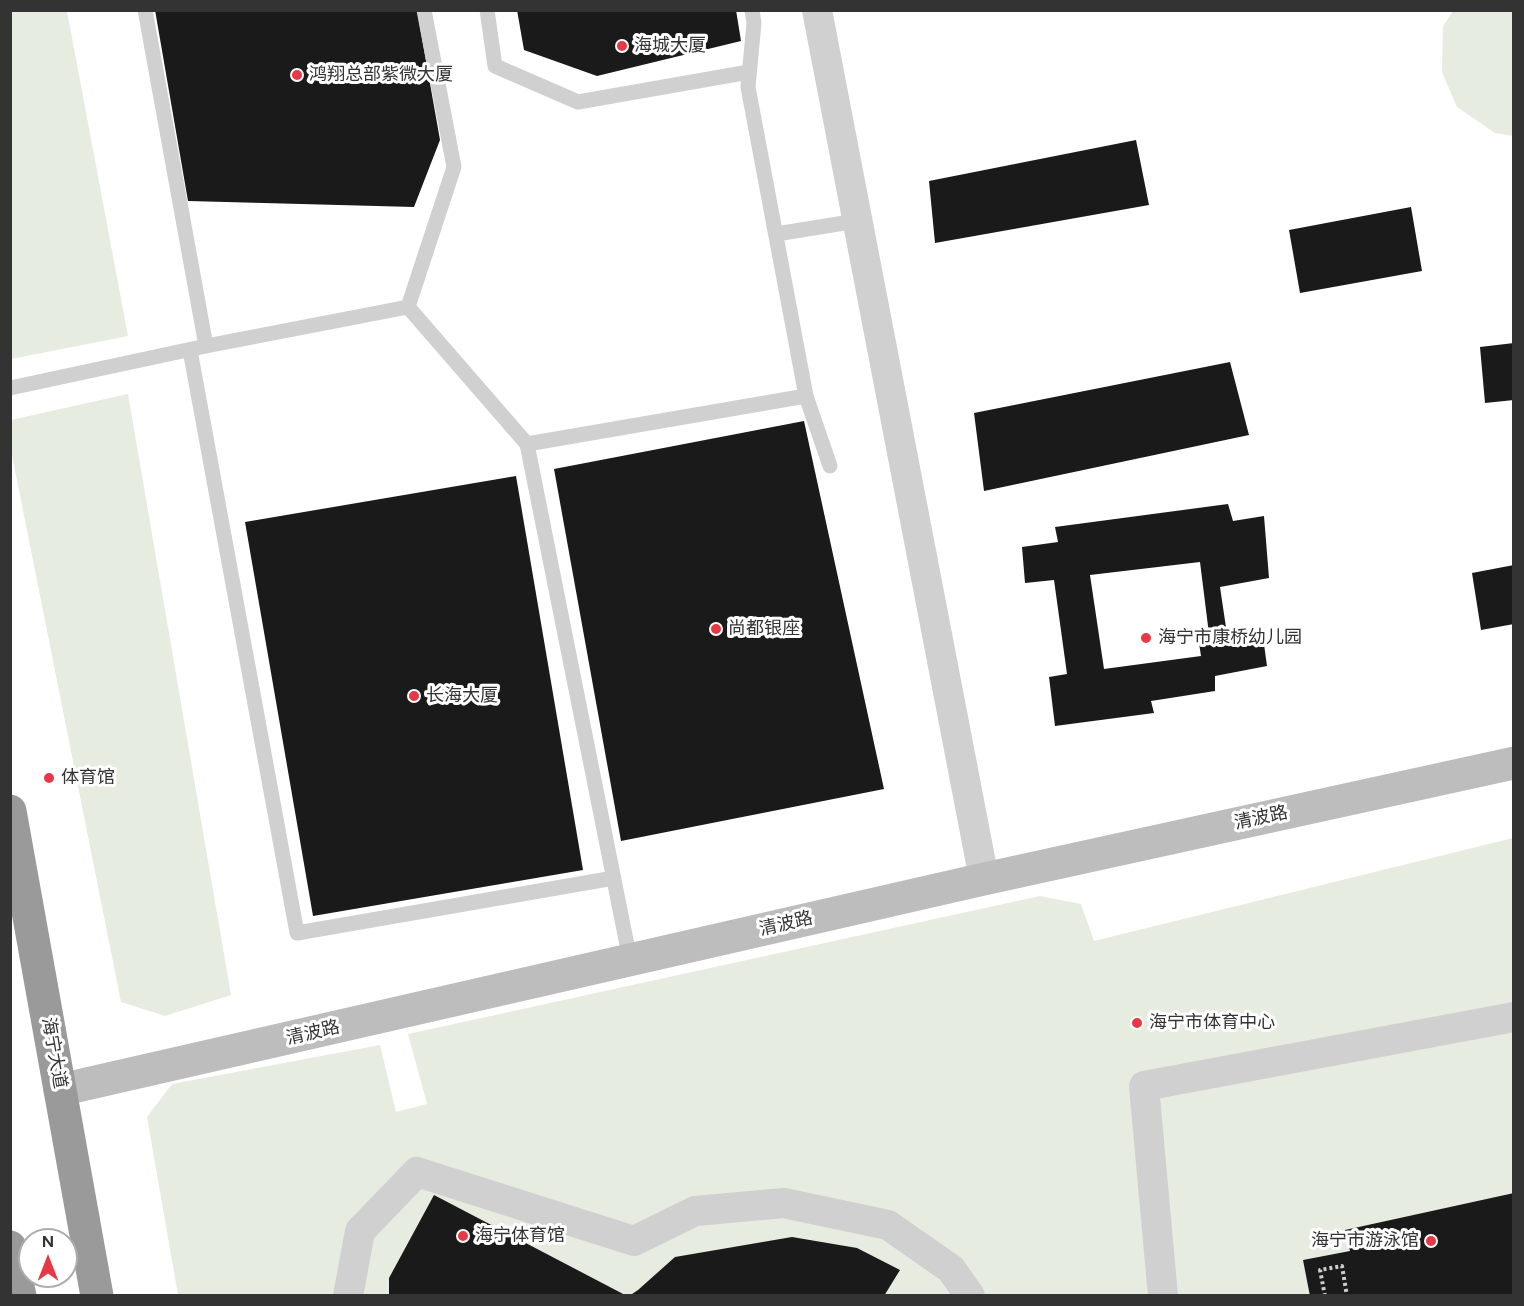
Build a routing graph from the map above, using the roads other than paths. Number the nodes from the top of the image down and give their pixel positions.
1 (145, 10) edge
2 (424, 10) edge
3 (486, 10) edge
4 (752, 10) edge
5 (817, 10) edge
6 (749, 72) junction
7 (857, 221) junction
8 (776, 234) junction
9 (408, 307) junction
10 (206, 346) junction
11 (190, 350) junction
12 (10, 388) edge
13 (806, 396) junction
14 (527, 444) junction
15 (830, 466) dead end
16 (1514, 763) edge
17 (10, 811) edge
18 (614, 878) junction
19 (984, 879) junction
20 (630, 960) junction
21 (1514, 1017) edge
22 (60, 1090) junction
23 (10, 1247) edge
24 (20, 1296) edge
25 (97, 1296) edge
26 (348, 1296) edge
27 (970, 1296) edge
28 (1163, 1296) edge

1 - 10 lane
2 - 9 lane
3 - 6 lane
4 - 6 lane
5 - 7 street
6 - 8 lane
7 - 8 lane
7 - 19 street
8 - 13 lane
9 - 10 lane
9 - 14 lane
10 - 11 lane
11 - 12 lane
11 - 18 lane
13 - 14 lane
13 - 15 lane
14 - 18 lane
16 - 19 street, 清波路
17 - 22 highway, 海宁大道
18 - 20 lane
19 - 20 street, 清波路
20 - 22 street, 清波路
21 - 28 street
22 - 25 highway, 海宁大道
23 - 24 highway
26 - 27 street

